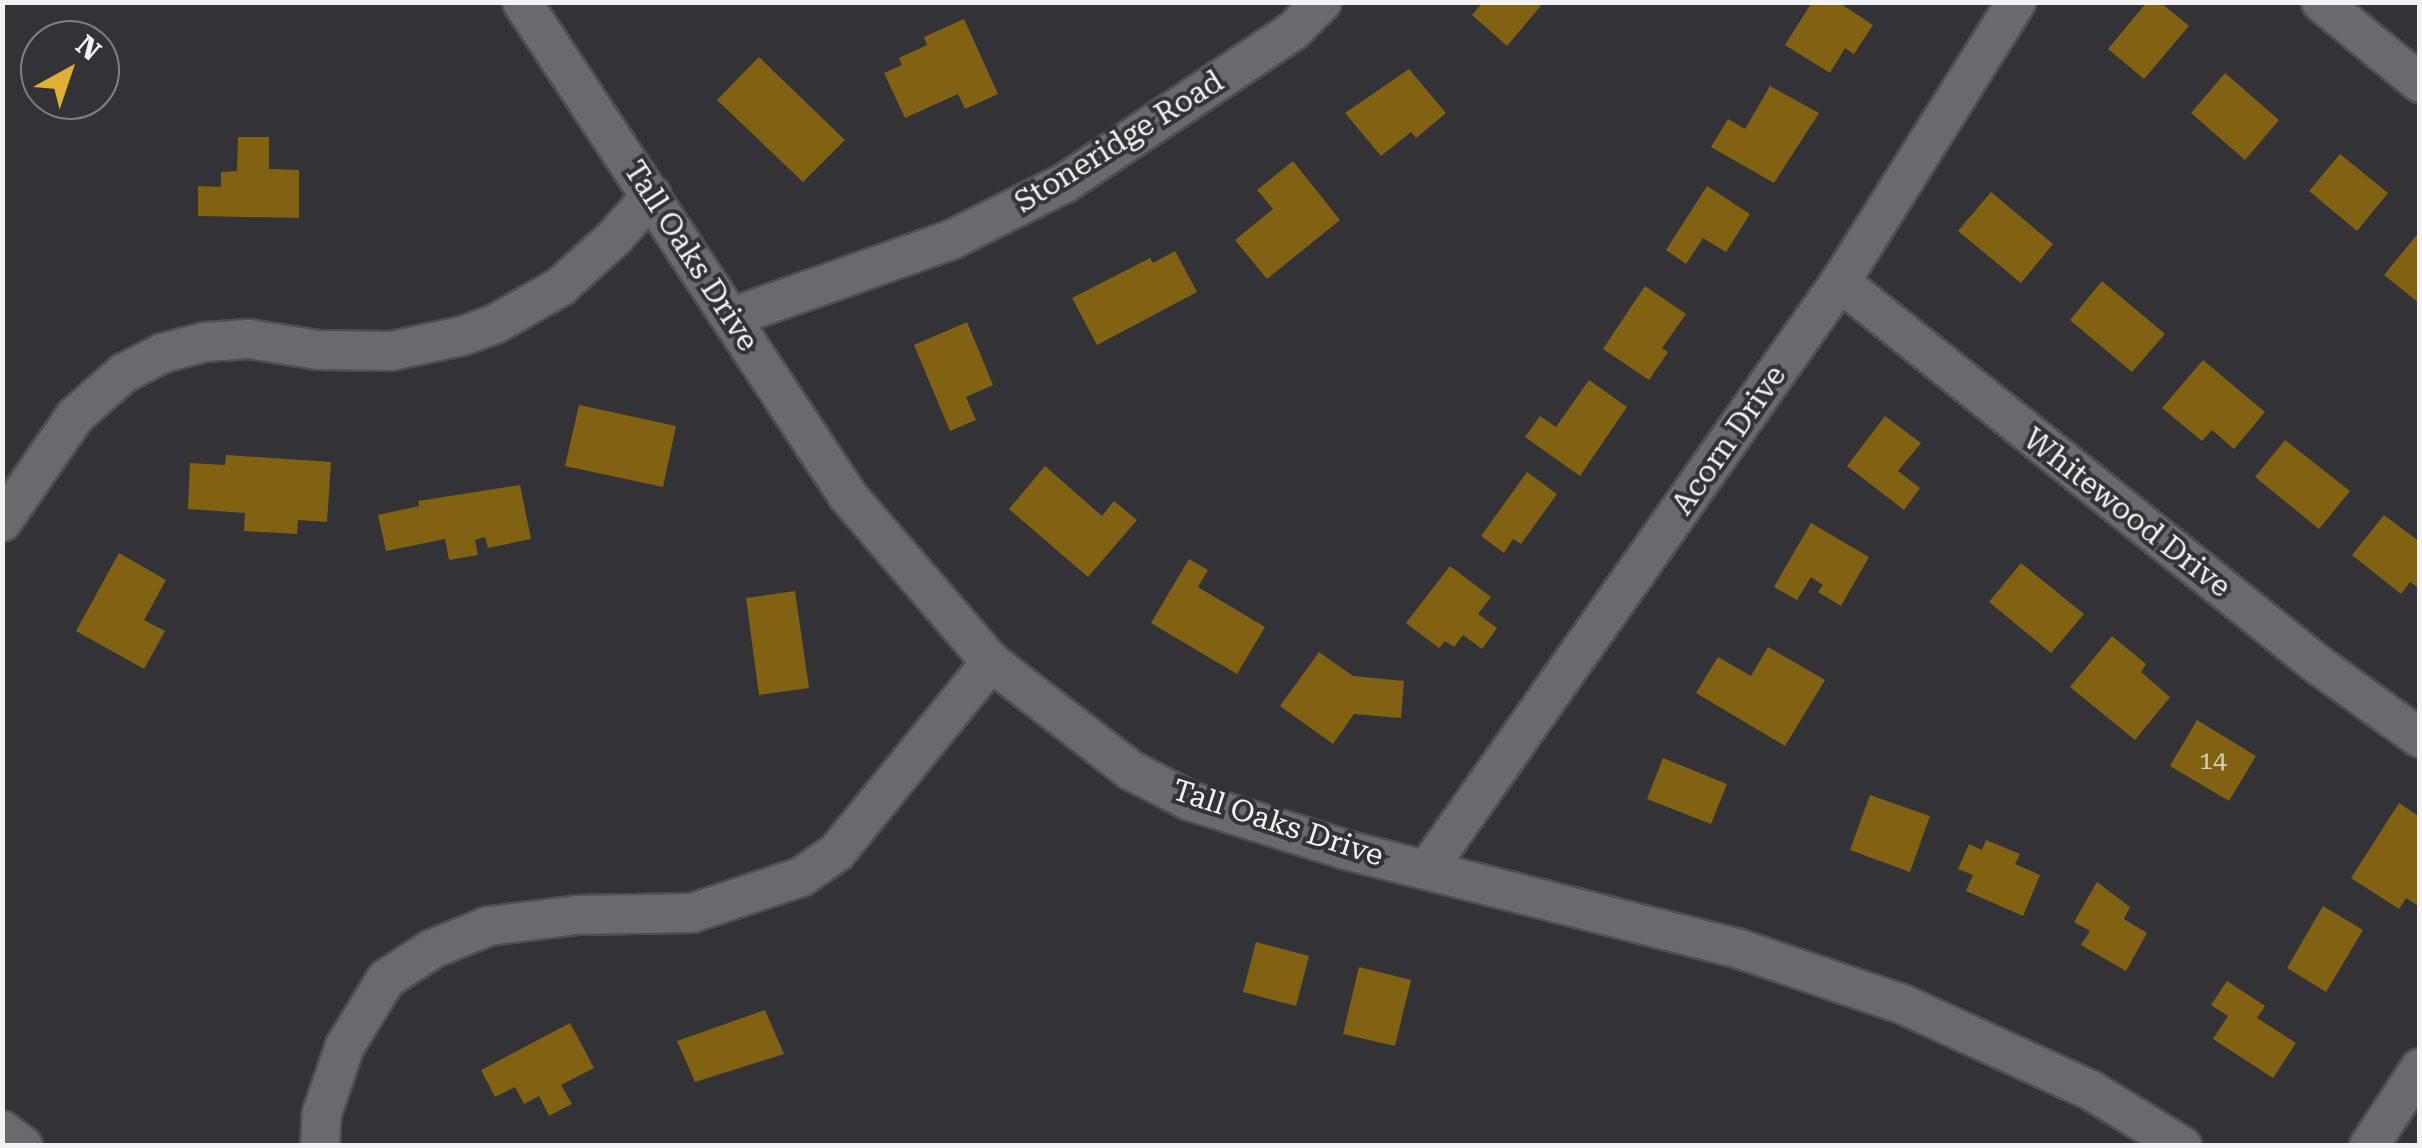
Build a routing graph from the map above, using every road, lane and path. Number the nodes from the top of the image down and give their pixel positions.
1 (522, 2) edge
2 (1322, 2) edge
3 (2016, 2) edge
4 (2321, 2) edge
5 (2420, 83) edge
6 (652, 195) junction
7 (1840, 282) junction
8 (732, 317) junction
9 (2, 522) edge
10 (991, 662) junction
11 (2420, 738) edge
12 (1428, 868) junction
13 (2420, 1068) edge
14 (2, 1130) edge
15 (23, 1146) edge
16 (320, 1146) edge
17 (2182, 1146) edge
18 (2369, 1146) edge

1 - 6 street, Tall Oaks Drive
2 - 8 street, Stoneridge Road
3 - 7 street, Acorn Drive
4 - 5 street
6 - 8 street, Tall Oaks Drive
6 - 9 street
7 - 11 street, Whitewood Drive
7 - 12 street, Acorn Drive
8 - 10 street, Tall Oaks Drive
10 - 12 street, Tall Oaks Drive
10 - 16 street
12 - 17 street, Tall Oaks Drive
13 - 18 street
14 - 15 street

